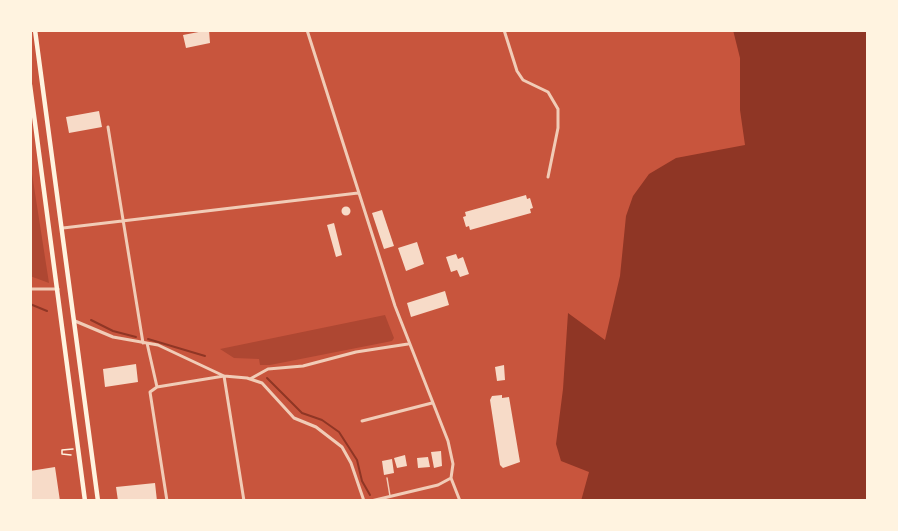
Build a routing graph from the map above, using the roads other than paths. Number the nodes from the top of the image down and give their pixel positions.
1 (35, 30) edge
2 (307, 30) edge
3 (504, 30) edge
4 (30, 85) edge
5 (108, 128) dead end
6 (548, 177) dead end
7 (358, 193) junction
8 (122, 222) junction
9 (63, 228) junction
10 (30, 289) edge
11 (58, 289) junction
12 (75, 321) junction
13 (145, 343) junction
14 (408, 344) junction
15 (224, 376) junction
16 (249, 379) junction
17 (157, 387) junction
18 (432, 403) junction
19 (362, 421) dead end
20 (387, 478) dead end
21 (451, 478) junction
22 (390, 496) junction
23 (85, 501) edge
24 (98, 501) edge
25 (167, 501) edge
26 (244, 501) edge
27 (364, 501) edge
28 (371, 501) edge
29 (459, 501) edge

1 - 9 main road
2 - 7 street
3 - 6 street
4 - 11 main road
5 - 8 street
7 - 8 street
7 - 14 street
8 - 9 street
8 - 13 street
9 - 12 main road
10 - 11 street
11 - 23 main road
12 - 13 street
12 - 24 main road
13 - 15 street
13 - 17 street
14 - 16 street
14 - 18 street
15 - 16 street
15 - 17 street
15 - 26 street
16 - 27 street
17 - 25 street
18 - 19 street
18 - 21 street
20 - 22 lane
21 - 22 street
21 - 29 street
22 - 28 street

